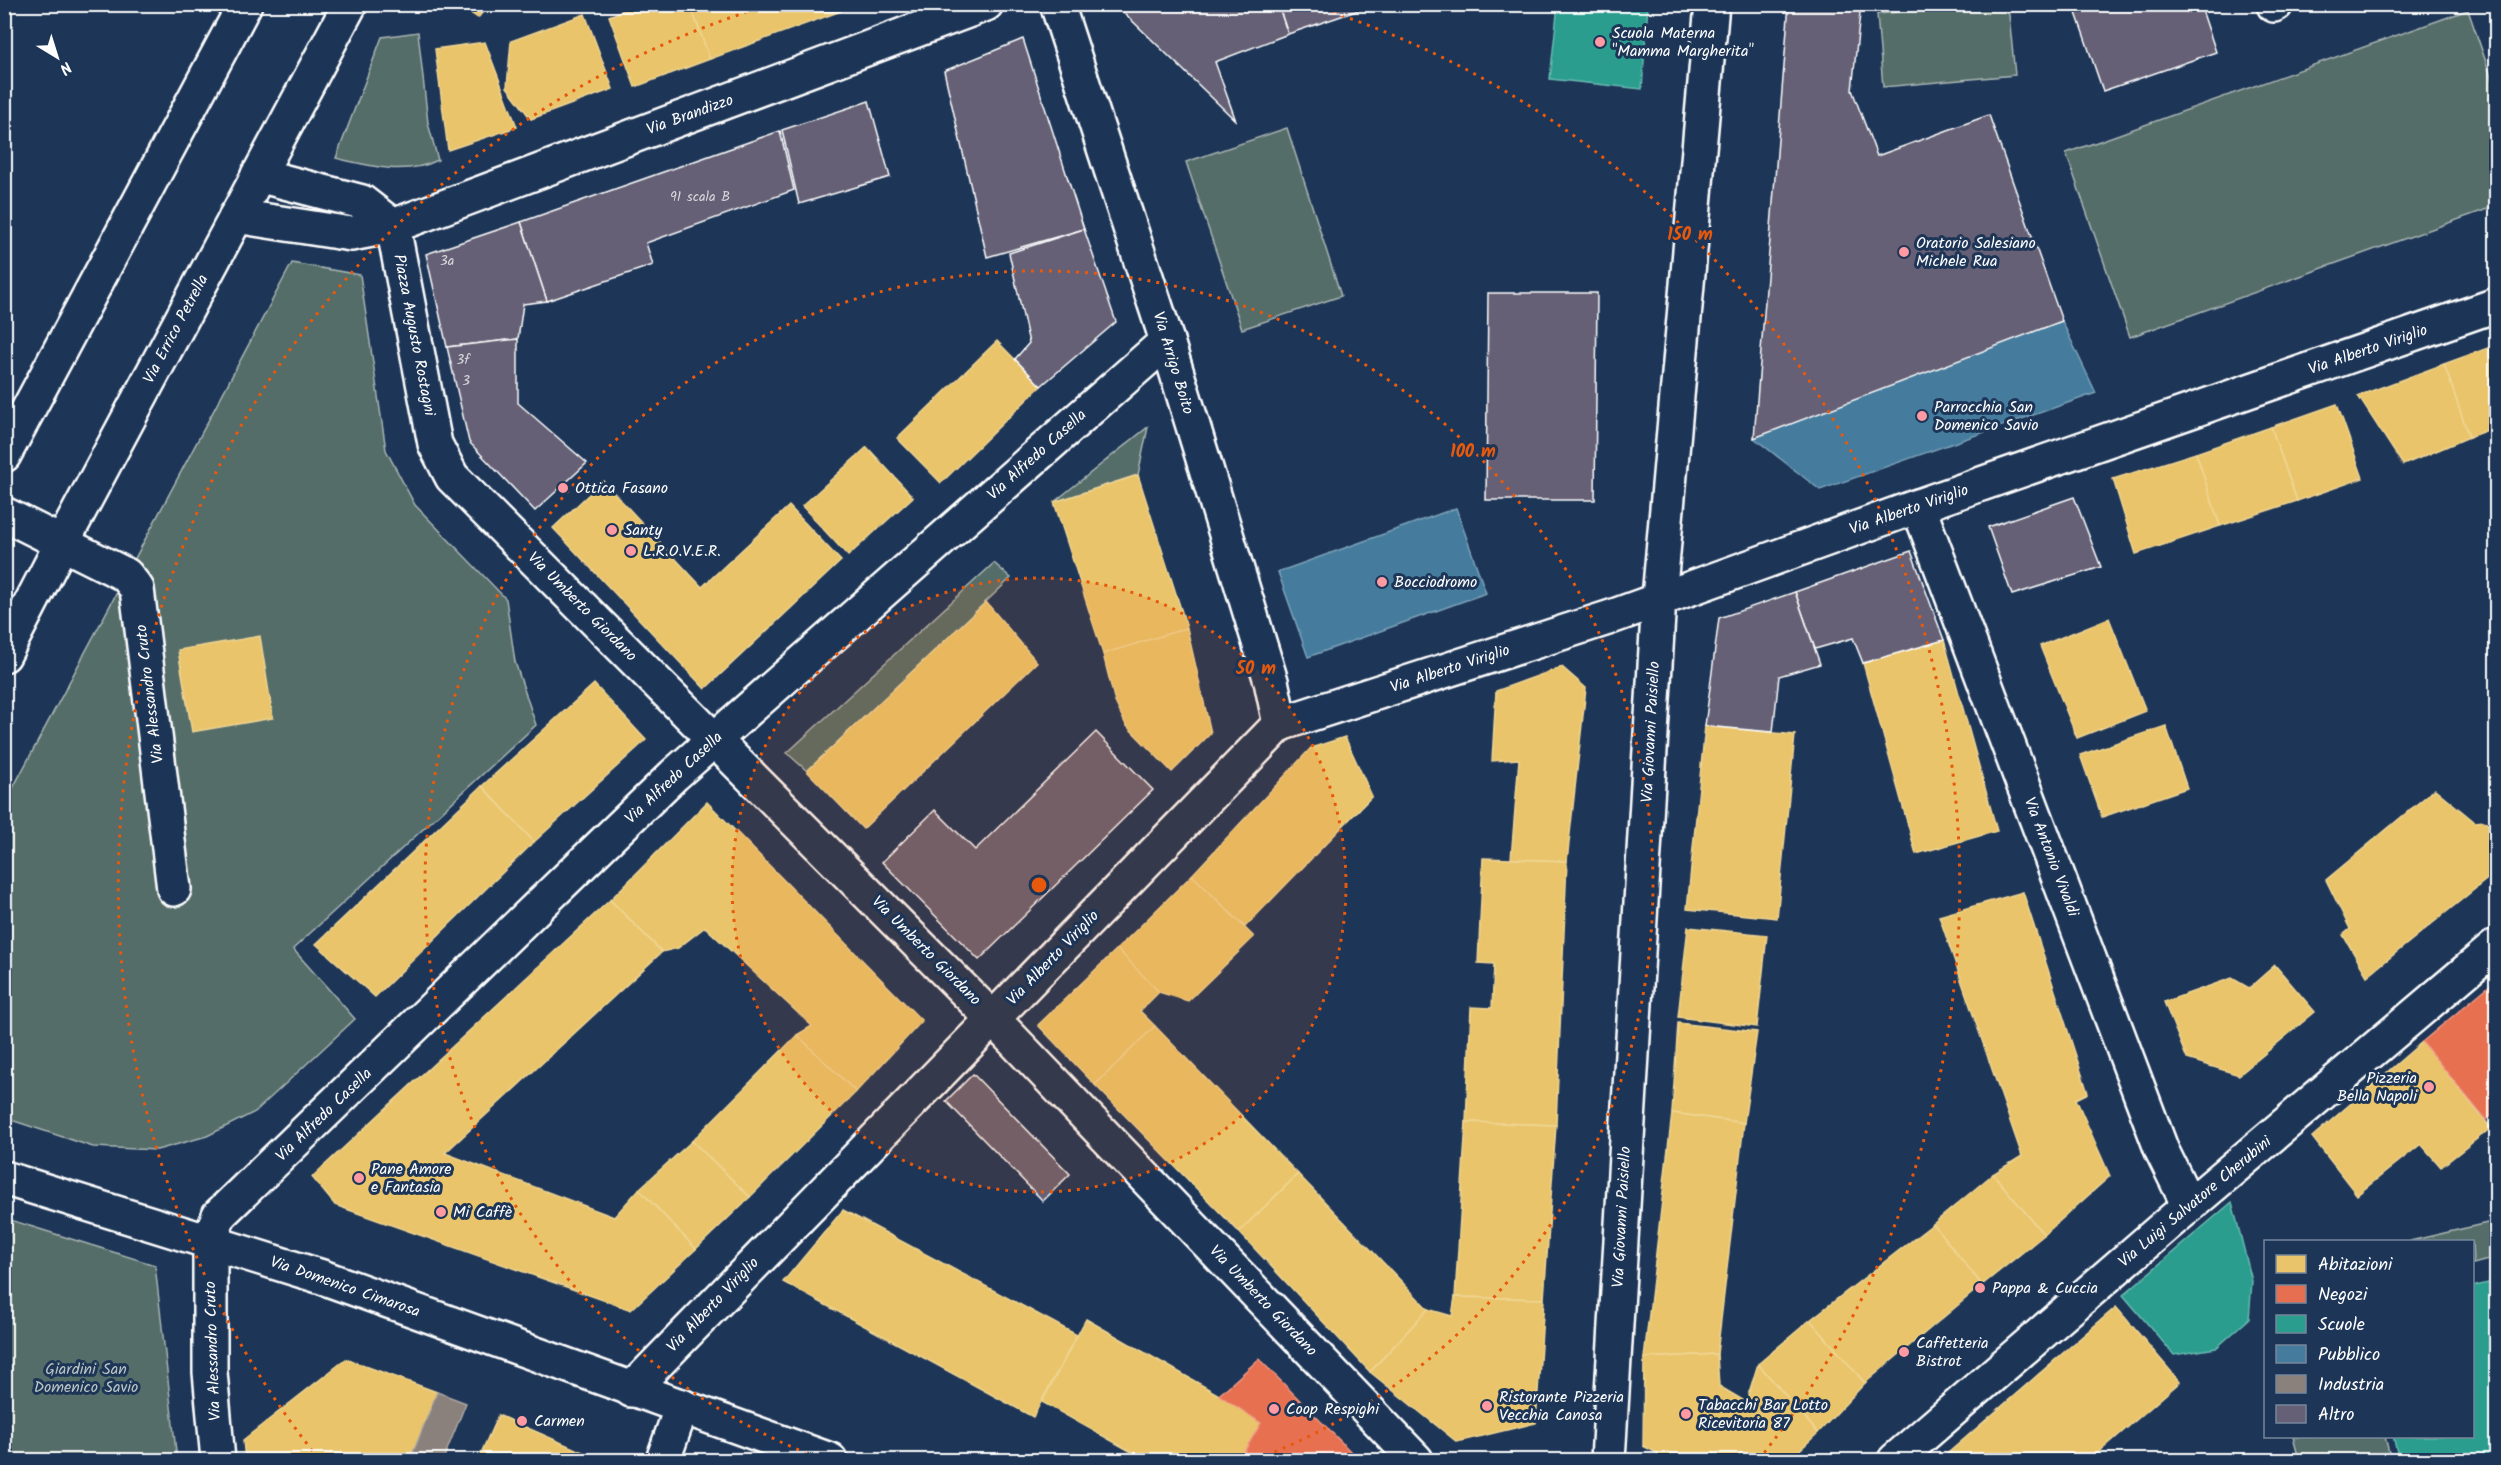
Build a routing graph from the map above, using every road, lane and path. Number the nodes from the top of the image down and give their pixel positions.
1 (245, 4) edge
2 (350, 4) edge
3 (986, 4) edge
4 (1057, 4) edge
5 (1712, 4) edge
6 (258, 175) junction
7 (236, 216) junction
8 (393, 226) junction
9 (2496, 305) edge
10 (1167, 341) junction
11 (435, 444) joint
12 (4, 455) edge
13 (1918, 506) junction
14 (4, 513) edge
15 (62, 543) junction
16 (1659, 598) junction
17 (4, 655) edge
18 (1280, 724) junction
19 (716, 740) junction
20 (174, 889) dead end
21 (2496, 946) edge
22 (993, 1019) junction
23 (4, 1178) edge
24 (2189, 1206) junction
25 (210, 1241) junction
26 (631, 1390) junction
27 (682, 1406) junction
28 (218, 1461) edge
29 (663, 1461) edge
30 (830, 1461) edge
31 (1416, 1461) edge
32 (1608, 1461) edge
33 (1895, 1461) edge

1 - 12 street
2 - 6 street, Via Errico Petrella
3 - 8 street, Via Brandizzo
4 - 10 street, Via Arrigo Boito
5 - 16 street, Via Giovanni Paisiello
6 - 7 street, Via Errico Petrella
6 - 8 street
7 - 8 street
7 - 15 street, Via Errico Petrella
8 - 11 street, Piazza Augusto Rostagni
9 - 13 street, Via Alberto Viriglio
10 - 18 street, Via Arrigo Boito
10 - 19 street, Via Alfredo Casella
11 - 19 street, Via Umberto Giordano
13 - 16 street, Via Alberto Viriglio
13 - 24 street, Via Antonio Vivaldi
14 - 15 street, Via Alessandro Cruto
15 - 17 street, Via Errico Petrella
15 - 20 street, Via Alessandro Cruto
16 - 18 street, Via Alberto Viriglio
16 - 32 street, Via Giovanni Paisiello
18 - 22 street, Via Alberto Viriglio
19 - 22 street, Via Umberto Giordano
19 - 25 street, Via Alfredo Casella
21 - 24 street, Via Luigi Salvatore Cherubini
22 - 26 street, Via Alberto Viriglio
22 - 31 street, Via Umberto Giordano
23 - 25 street, Via Domenico Cimarosa
24 - 33 street, Via Luigi Salvatore Cherubini
25 - 26 street, Via Domenico Cimarosa
25 - 28 street, Via Alessandro Cruto
26 - 27 street, Via Domenico Cimarosa
27 - 29 street
27 - 30 street, Via Domenico Cimarosa

